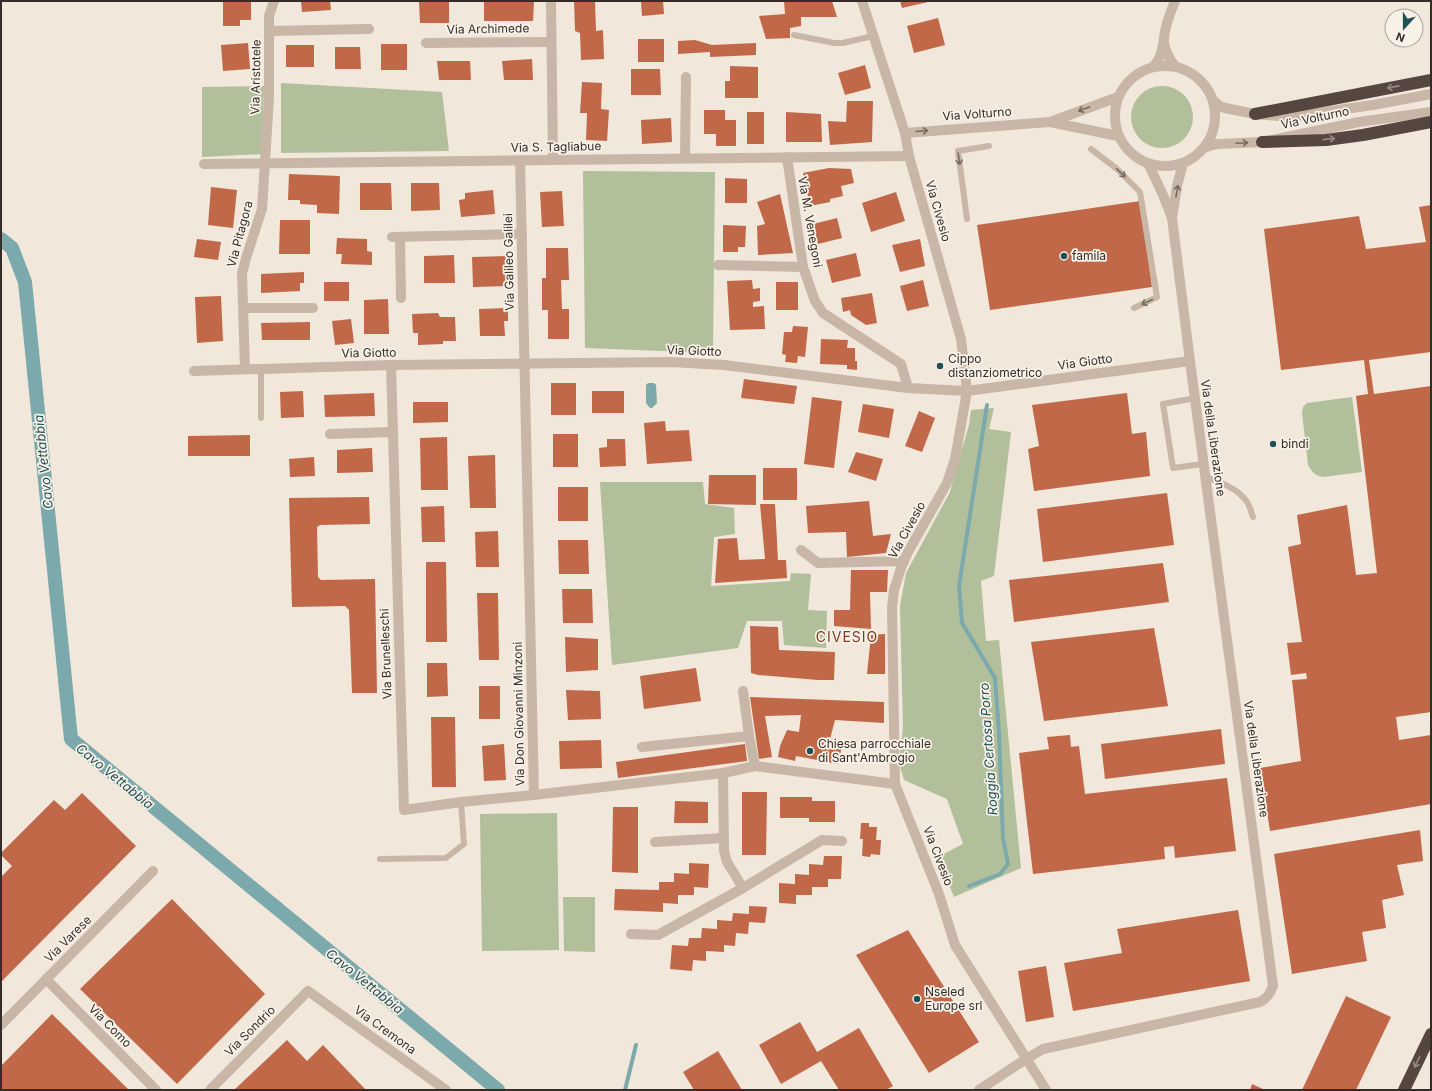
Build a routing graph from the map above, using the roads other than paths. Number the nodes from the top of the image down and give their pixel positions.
1 (274, 1) edge
2 (551, 1) edge
3 (862, 1) edge
4 (1175, 1) edge
5 (369, 29) dead end
6 (269, 31) junction
7 (794, 35) dead end
8 (873, 36) junction
9 (551, 42) junction
10 (426, 43) dead end
11 (1164, 43) junction
12 (1153, 66) junction
13 (1175, 66) junction
14 (686, 77) dead end
15 (1431, 80) edge
16 (1431, 94) edge
17 (1118, 97) junction
18 (1214, 101) junction
19 (1431, 112) edge
20 (1255, 114) junction
21 (1050, 122) junction
22 (1431, 122) edge
23 (905, 133) junction
24 (1118, 136) junction
25 (1262, 142) junction
26 (989, 146) dead end
27 (1204, 148) junction
28 (1091, 149) dead end
29 (909, 156) junction
30 (787, 157) junction
31 (266, 158) junction
32 (685, 158) junction
33 (520, 160) junction
34 (553, 160) junction
35 (1148, 163) junction
36 (1183, 163) junction
37 (204, 164) dead end
38 (1172, 218) junction
39 (967, 219) dead end
40 (522, 234) junction
41 (718, 265) dead end
42 (803, 267) junction
43 (401, 298) dead end
44 (244, 308) junction
45 (313, 308) dead end
46 (1134, 308) dead end
47 (1190, 360) junction
48 (524, 363) junction
49 (391, 365) junction
50 (245, 369) junction
51 (261, 369) junction
52 (194, 370) dead end
53 (908, 388) junction
54 (967, 391) junction
55 (1195, 398) junction
56 (261, 418) dead end
57 (393, 432) junction
58 (330, 434) dead end
59 (1204, 464) junction
60 (1205, 477) junction
61 (1253, 517) dead end
62 (801, 550) dead end
63 (904, 561) junction
64 (743, 691) dead end
65 (749, 736) junction
66 (642, 746) dead end
67 (755, 766) junction
68 (723, 773) junction
69 (895, 784) junction
70 (534, 795) junction
71 (461, 802) junction
72 (723, 838) junction
73 (842, 841) dead end
74 (656, 842) dead end
75 (380, 859) dead end
76 (153, 871) dead end
77 (743, 888) junction
78 (631, 934) dead end
79 (46, 979) junction
80 (308, 991) joint
81 (1, 1025) edge
82 (1431, 1034) edge
83 (1026, 1059) junction
84 (156, 1090) edge
85 (210, 1090) edge
86 (446, 1090) edge
87 (979, 1090) edge
88 (1046, 1090) edge
89 (1404, 1090) edge

1 - 6 street, Via Aristotele
2 - 9 street
3 - 8 street, Via Civesio
4 - 11 street
5 - 6 street
6 - 31 street, Via Aristotele
7 - 8 lane
8 - 23 street, Via Civesio
9 - 10 street, Via Archimede
9 - 34 street
11 - 12 street
11 - 13 street
12 - 13 street, Via Volturno
12 - 17 street, Via Volturno
13 - 18 street, Via Volturno
14 - 32 street
15 -> 20 highway
16 - 20 street, Via Volturno
17 -> 21 street, Via Volturno
17 - 24 street, Via Volturno
18 - 20 street, Via Volturno
18 - 27 street, Via Volturno
19 - 25 street, Via Volturno
23 -> 21 street, Via Volturno
21 - 24 street, Via Volturno
25 -> 22 highway
23 - 29 street, Via Civesio
24 - 35 street, Via Volturno
27 -> 25 street, Via Volturno
26 -> 39 lane
27 - 36 street, Via Volturno
28 -> 46 lane
29 - 30 street, Via S. Tagliabue
29 - 54 street, Via Civesio
30 - 32 street, Via S. Tagliabue
30 - 42 street, Via M. Venegoni
31 - 33 street, Via S. Tagliabue
31 - 37 street, Via S. Tagliabue
31 - 44 street, Via Pitagora
32 - 34 street, Via S. Tagliabue
33 - 34 street, Via S. Tagliabue
33 - 40 street, Via Galileo Galilei
35 - 36 street, Via Volturno
35 - 38 street, Via della Liberazione
38 -> 36 street, Via della Liberazione
38 - 47 street, Via della Liberazione
40 - 43 street
40 - 48 street, Via Galileo Galilei
41 - 42 street
42 - 53 street, Via M. Venegoni
44 - 45 street
44 - 50 street, Via Pitagora
47 - 54 street, Via Giotto
47 - 55 street, Via della Liberazione
48 - 49 street, Via Giotto
48 - 53 street, Via Giotto
48 - 70 street, Via Don Giovanni Minzoni
49 - 51 street, Via Giotto
49 - 57 street, Via Brunelleschi
50 - 51 street, Via Giotto
50 - 52 street, Via Giotto
51 - 56 lane
53 - 54 street, Via Giotto
54 - 63 street, Via Civesio
55 - 59 street, Via della Liberazione
55 - 59 lane
57 - 58 street
57 - 71 street, Via Brunelleschi
59 - 60 street, Via della Liberazione
60 - 61 lane
60 - 83 street, Via della Liberazione
62 - 63 street
63 - 69 street, Via Civesio
64 - 65 street
65 - 66 street
65 - 67 street
67 - 68 street, Via Don Giovanni Minzoni
67 - 69 street, Via Don Giovanni Minzoni
68 - 70 street, Via Don Giovanni Minzoni
68 - 72 street
69 - 83 street, Via Civesio
70 - 71 street, Via Brunelleschi
71 - 75 lane
72 - 74 street
72 - 77 street
73 - 77 street
76 - 79 street, Via Varese
77 - 78 street
79 - 81 street, Via Varese
79 - 84 street, Via Como
80 - 85 street, Via Sondrio
80 - 86 street, Via Cremona
82 -> 89 highway
83 - 87 street, Via della Liberazione
83 - 88 street, Via Civesio

